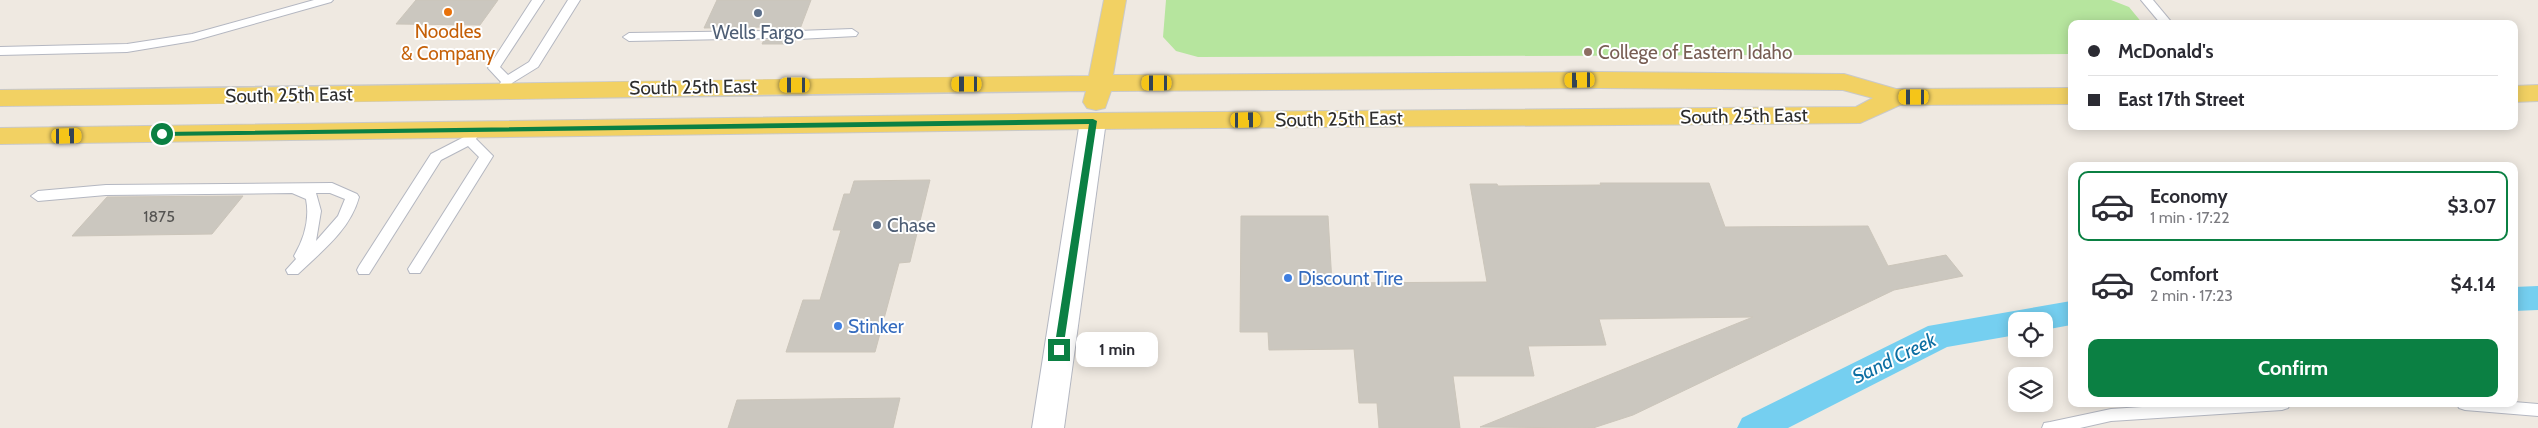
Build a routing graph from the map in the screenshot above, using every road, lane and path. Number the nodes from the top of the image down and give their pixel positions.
1 (327, 0) edge
2 (538, 0) edge
3 (574, 0) edge
4 (1114, 0) edge
5 (2147, 0) edge
6 (2164, 20) edge
7 (852, 33) dead end
8 (766, 35) dead end
9 (798, 35) dead end
10 (629, 37) dead end
11 (0, 51) edge
12 (1099, 83) junction
13 (504, 86) junction
14 (2518, 94) edge
15 (2538, 94) edge
16 (2068, 96) edge
17 (186, 97) junction
18 (1895, 97) junction
19 (0, 98) edge
20 (1093, 121) junction
21 (472, 135) junction
22 (0, 136) edge
23 (48, 136) junction
24 (268, 189) junction
25 (38, 196) dead end
26 (415, 269) dead end
27 (364, 270) dead end
28 (2235, 407) edge
29 (2502, 407) edge
30 (2538, 410) edge
31 (1048, 428) edge
32 (2050, 428) edge

1 - 11 lane
2 - 13 lane
3 - 13 lane
4 - 12 main road
5 - 6 lane
7 - 9 lane
8 - 10 lane
12 - 13 main road, South 25th East
12 - 18 main road, South 25th East
12 - 20 main road
13 - 17 main road, South 25th East
14 - 15 main road
16 - 18 main road, South 25th East
17 - 19 main road, South 25th East
17 - 23 main road
18 - 20 main road, South 25th East
20 - 21 main road, South 25th East
20 - 31 main road
21 - 23 main road, South 25th East
21 - 26 lane
21 - 27 lane
22 - 23 main road, South 25th East
24 - 24 lane
24 - 25 lane
28 - 32 lane
29 - 30 lane

